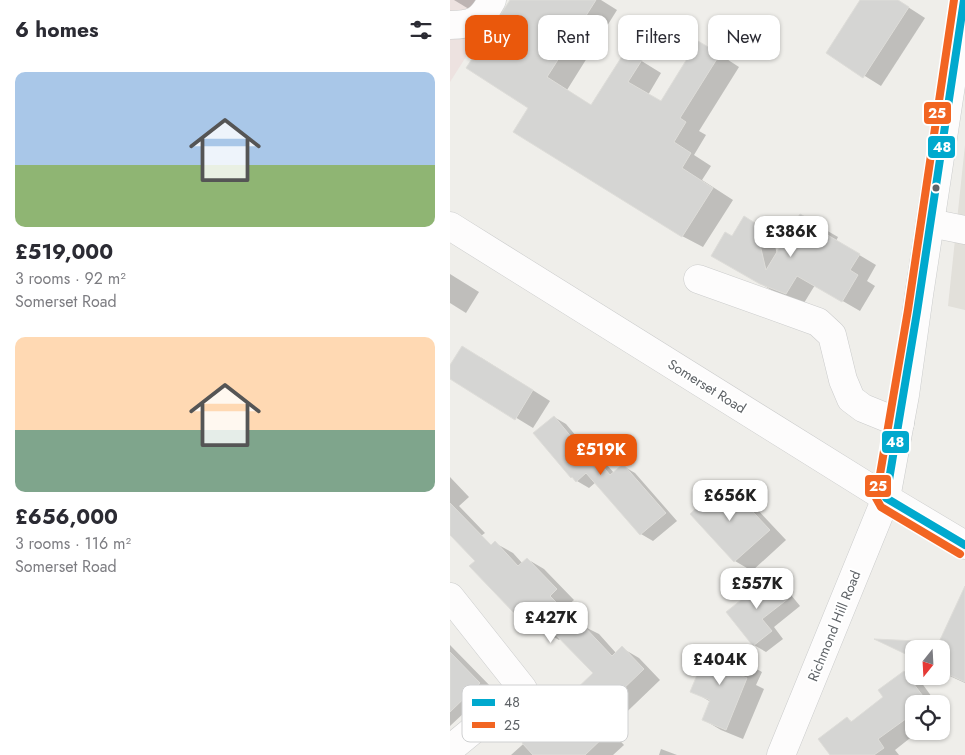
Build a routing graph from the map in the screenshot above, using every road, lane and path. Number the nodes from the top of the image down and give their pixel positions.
1 (492, 0) edge
2 (964, 0) edge
3 (450, 25) edge
4 (957, 97) edge
5 (930, 223) junction
6 (450, 226) edge
7 (965, 230) edge
8 (698, 279) dead end
9 (900, 422) junction
10 (886, 498) junction
11 (965, 545) edge
12 (450, 597) edge
13 (520, 685) edge
14 (462, 738) edge
15 (450, 749) edge
16 (781, 755) edge

1 - 3 street
2 - 4 street, Richmond Hill Road
4 - 5 street, Richmond Hill Road
5 - 7 street
5 - 9 street, Richmond Hill Road
6 - 10 street, Somerset Road
8 - 9 street
9 - 10 street, Richmond Hill Road
10 - 11 street, Somerset Road
10 - 16 street, Richmond Hill Road
12 - 13 street
14 - 15 street

